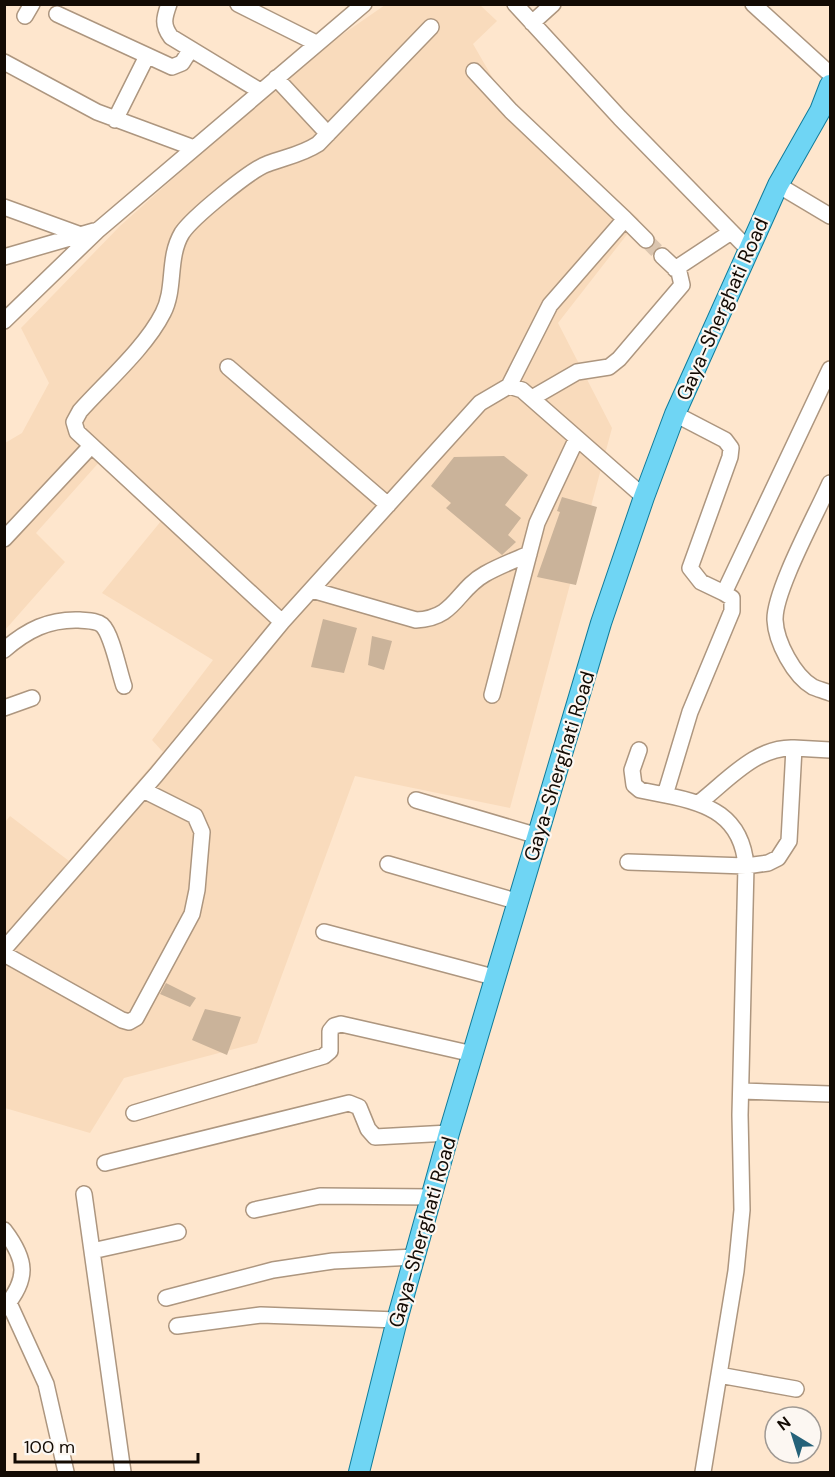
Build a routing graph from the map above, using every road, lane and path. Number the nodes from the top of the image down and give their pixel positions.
1 (169, 4) edge
2 (238, 4) edge
3 (515, 4) edge
4 (552, 4) edge
5 (753, 4) edge
6 (357, 6) edge
7 (57, 14) dead end
8 (532, 23) junction
9 (431, 27) dead end
10 (316, 43) junction
11 (191, 49) junction
12 (147, 56) junction
13 (4, 62) edge
14 (474, 71) dead end
15 (831, 74) edge
16 (276, 78) junction
17 (831, 85) edge
18 (260, 91) junction
19 (115, 120) junction
20 (328, 134) junction
21 (194, 148) junction
22 (778, 185) junction
23 (4, 207) edge
24 (831, 216) edge
25 (625, 219) junction
26 (97, 231) junction
27 (731, 232) junction
28 (81, 235) junction
29 (646, 240) tunnel mouth
30 (749, 250) junction
31 (662, 256) tunnel mouth
32 (4, 257) edge
33 (675, 268) junction
34 (4, 321) edge
35 (228, 367) dead end
36 (831, 369) edge
37 (509, 386) junction
38 (532, 398) junction
39 (675, 414) junction
40 (576, 440) junction
41 (91, 446) junction
42 (831, 483) edge
43 (644, 497) junction
44 (388, 505) junction
45 (4, 539) edge
46 (529, 554) junction
47 (312, 590) junction
48 (724, 593) junction
49 (282, 622) junction
50 (4, 650) edge
51 (124, 686) dead end
52 (831, 693) edge
53 (492, 695) dead end
54 (32, 698) dead end
55 (4, 708) edge
56 (794, 748) junction
57 (639, 750) dead end
58 (831, 750) edge
59 (143, 790) junction
60 (665, 795) junction
61 (416, 800) dead end
62 (700, 802) junction
63 (538, 836) junction
64 (628, 862) dead end
65 (388, 864) dead end
66 (746, 866) junction
67 (519, 902) junction
68 (324, 932) dead end
69 (4, 949) edge
70 (4, 954) edge
71 (497, 978) junction
72 (473, 1054) junction
73 (741, 1091) junction
74 (831, 1094) edge
75 (134, 1113) dead end
76 (449, 1133) junction
77 (105, 1164) dead end
78 (84, 1194) dead end
79 (431, 1197) junction
80 (254, 1210) dead end
81 (4, 1230) edge
82 (178, 1232) dead end
83 (92, 1251) junction
84 (415, 1257) junction
85 (166, 1298) dead end
86 (7, 1306) edge
87 (397, 1320) junction
88 (177, 1326) dead end
89 (719, 1374) junction
90 (796, 1389) dead end
91 (66, 1473) edge
92 (123, 1473) edge
93 (359, 1473) edge
94 (702, 1473) edge

1 - 11 street
2 - 10 street
3 - 8 street
4 - 8 street
5 - 15 street
6 - 10 street
7 - 12 street
8 - 27 street
9 - 20 street
10 - 16 street
11 - 12 street
11 - 18 street
12 - 19 street
13 - 19 street
14 - 25 street
16 - 18 street
16 - 20 street
17 - 22 main road, Gaya-Sherghati Road
18 - 21 street
19 - 21 street
20 - 41 street
21 - 26 street
22 - 24 street
22 - 30 main road, Gaya-Sherghati Road
23 - 28 street
25 - 29 street
25 - 37 street
26 - 28 street
26 - 34 street
27 - 30 street
27 - 33 street
28 - 32 street
30 - 39 main road, Gaya-Sherghati Road
31 - 33 street
33 - 38 street
35 - 44 street
36 - 48 street
37 - 38 street
37 - 44 street
38 - 40 street
39 - 43 main road, Gaya-Sherghati Road
39 - 48 street
40 - 43 street
40 - 46 street
41 - 45 street
41 - 49 street
42 - 52 street
43 - 63 main road, Gaya-Sherghati Road
44 - 47 street
46 - 47 street
46 - 53 street
47 - 49 street
48 - 60 street
49 - 59 street
50 - 51 street
54 - 55 street
56 - 58 street
56 - 62 street
56 - 66 street
57 - 60 street
59 - 69 street
59 - 70 street
60 - 62 street
61 - 63 street
62 - 66 street
63 - 67 main road, Gaya-Sherghati Road
64 - 66 street
65 - 67 street
66 - 73 street
67 - 71 main road, Gaya-Sherghati Road
68 - 71 street
71 - 72 main road, Gaya-Sherghati Road
72 - 75 street
72 - 76 main road, Gaya-Sherghati Road
73 - 74 street
73 - 89 street
76 - 77 street
76 - 79 main road, Gaya-Sherghati Road
78 - 83 street
79 - 80 street
79 - 84 main road, Gaya-Sherghati Road
81 - 86 street
82 - 83 street
83 - 92 street
84 - 85 street
84 - 87 main road, Gaya-Sherghati Road
86 - 91 street
87 - 88 street
87 - 93 main road, Gaya-Sherghati Road
89 - 90 street
89 - 94 street

